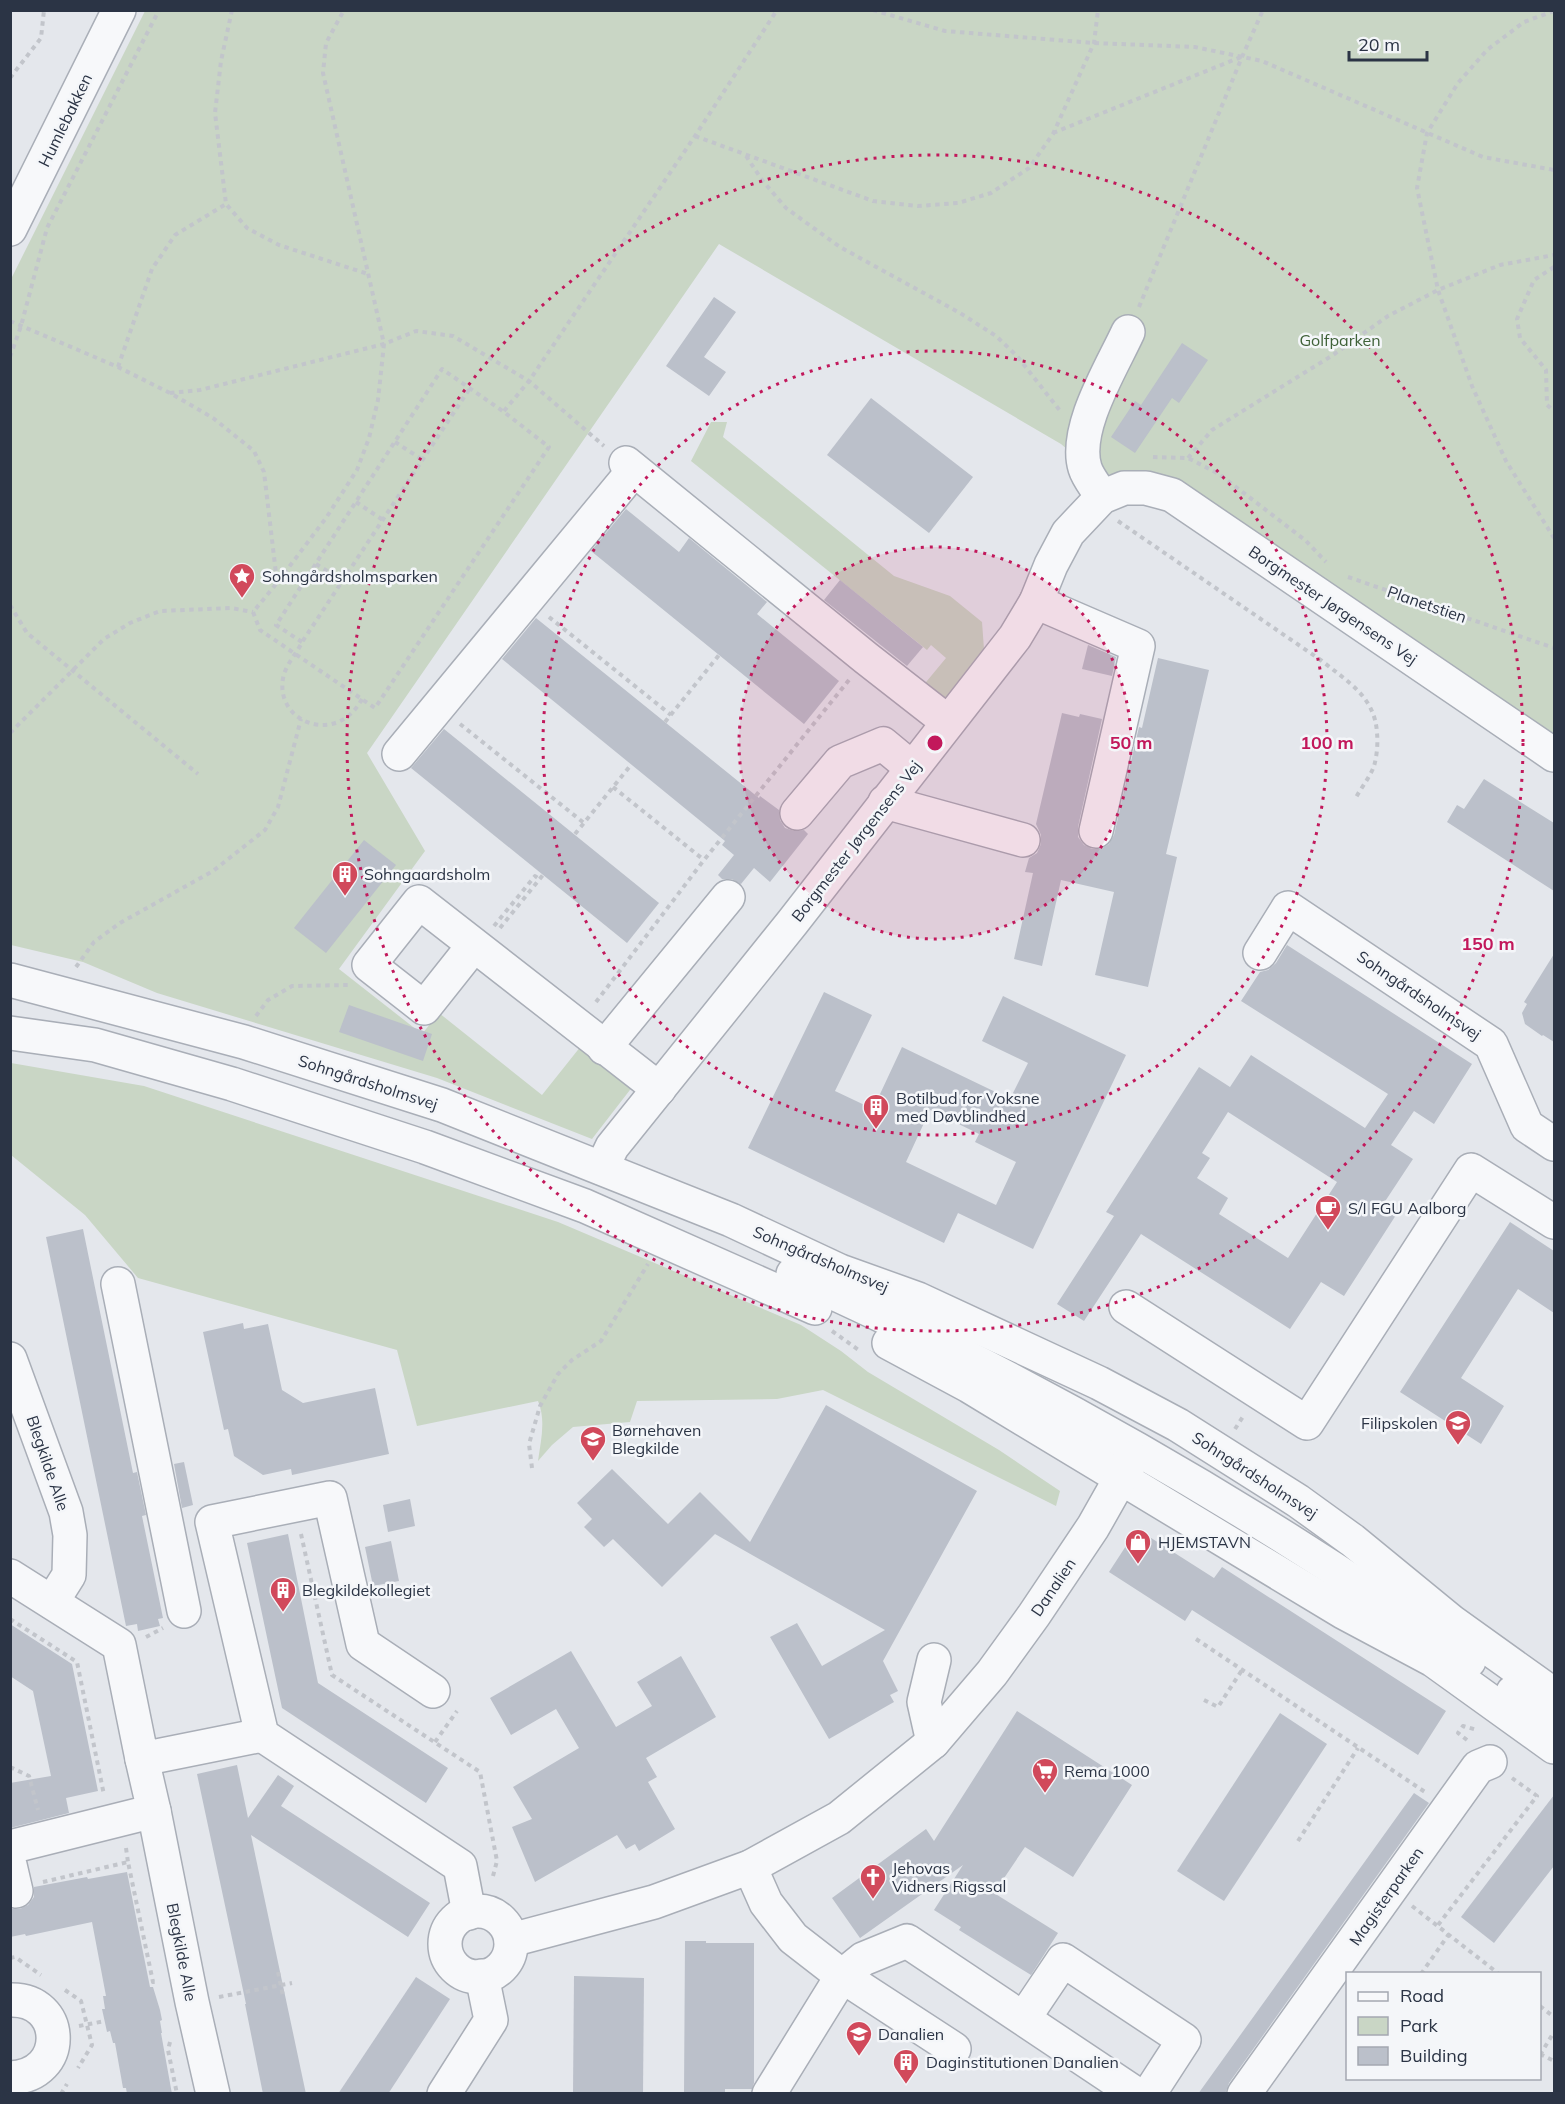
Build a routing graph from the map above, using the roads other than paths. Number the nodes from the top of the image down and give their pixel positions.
1 (119, 10) edge
2 (10, 229) edge
3 (1128, 332) road end
4 (1098, 501) junction
5 (1036, 602) junction
6 (948, 722) junction
7 (399, 754) dead end
8 (1554, 755) edge
9 (912, 768) junction
10 (885, 802) junction
11 (797, 813) dead end
12 (1096, 831) dead end
13 (1023, 840) dead end
14 (728, 897) dead end
15 (477, 948) junction
16 (1260, 952) dead end
17 (10, 980) edge
18 (10, 1003) edge
19 (10, 1033) edge
20 (604, 1048) junction
21 (658, 1089) junction
22 (1554, 1144) edge
23 (602, 1167) junction
24 (1554, 1222) edge
25 (117, 1284) dead end
26 (1126, 1307) dead end
27 (10, 1359) edge
28 (1158, 1413) junction
29 (1129, 1464) junction
30 (212, 1522) junction
31 (168, 1536) junction
32 (10, 1576) edge
33 (52, 1602) junction
34 (184, 1611) road end
35 (934, 1660) dead end
36 (433, 1691) dead end
37 (1554, 1695) edge
38 (1554, 1722) edge
39 (262, 1735) junction
40 (933, 1742) junction
41 (1554, 1747) edge
42 (142, 1759) junction
43 (1490, 1762) road end
44 (154, 1811) junction
45 (10, 1847) edge
46 (750, 1867) junction
47 (476, 1912) junction
48 (511, 1940) junction
49 (482, 1976) junction
50 (842, 1976) junction
51 (10, 2000) edge
52 (1024, 2018) junction
53 (954, 2049) dead end
54 (20, 2083) edge
55 (213, 2094) edge
56 (444, 2094) edge
57 (769, 2094) edge
58 (1136, 2094) edge
59 (1149, 2094) edge
60 (1244, 2094) edge

1 - 2 street, Humlebakken
3 - 4 street
4 - 5 street, Borgmester Jørgensens Vej
4 - 8 street, Borgmester Jørgensens Vej
5 - 6 street, Borgmester Jørgensens Vej
5 - 12 street
6 - 7 street
6 - 9 street, Borgmester Jørgensens Vej
9 - 10 street, Borgmester Jørgensens Vej
9 - 11 street
10 - 13 street
10 - 21 street, Borgmester Jørgensens Vej
14 - 20 street
15 - 15 street
15 - 20 street
16 - 22 street, Sohngårdsholmsvej
17 - 23 street, Sohngårdsholmsvej
18 - 29 street
19 - 29 street
20 - 21 street
21 - 23 street, Borgmester Jørgensens Vej
23 - 28 street, Sohngårdsholmsvej
24 - 26 street
25 - 31 street
27 - 33 street, Blegkilde Alle
28 - 29 street, Danalien
28 - 37 street, Sohngårdsholmsvej
29 - 38 street
29 - 40 street, Danalien
29 - 41 street
30 - 31 street
30 - 36 street
30 - 39 street
31 - 34 street
32 - 33 street
33 - 42 street, Blegkilde Alle
35 - 40 street
39 - 42 street
39 - 47 street
40 - 46 street, Danalien
42 - 44 street, Blegkilde Alle
43 - 60 street, Magisterparken
44 - 45 street
44 - 55 street, Blegkilde Alle
46 - 48 street, Danalien
46 - 50 street
47 - 48 street
47 - 49 street
48 - 49 street
49 - 56 street
50 - 52 street
50 - 53 street
50 - 57 street
51 - 54 street
52 - 58 street
52 - 59 street

